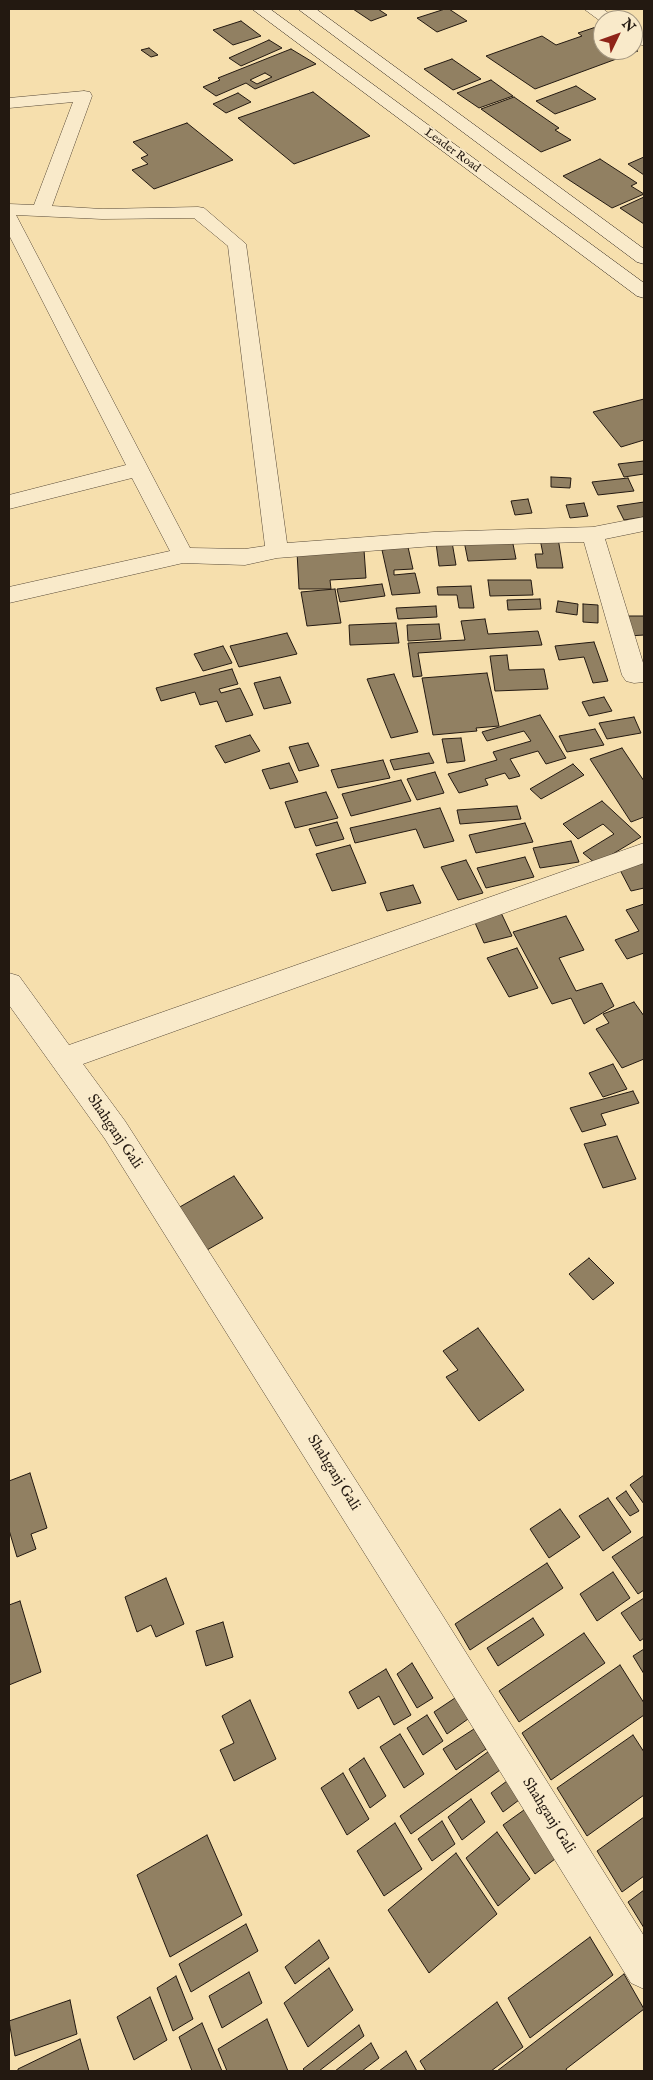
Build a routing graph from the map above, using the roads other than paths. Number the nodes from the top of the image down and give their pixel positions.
1 (260, 9) edge
2 (306, 9) edge
3 (9, 103) edge
4 (9, 209) edge
5 (41, 211) junction
6 (9, 218) edge
7 (644, 258) edge
8 (644, 292) edge
9 (139, 469) junction
10 (9, 502) edge
11 (644, 524) edge
12 (593, 534) junction
13 (276, 551) junction
14 (183, 555) junction
15 (9, 595) edge
16 (644, 674) edge
17 (644, 854) edge
18 (9, 984) edge
19 (63, 1059) junction
20 (644, 1970) edge

1 - 8 street, Leader Road
2 - 7 street, Leader Road
3 - 5 street
4 - 5 street
5 - 13 street
6 - 9 street
9 - 10 street
9 - 14 street
11 - 12 street
12 - 13 street
12 - 16 street
13 - 14 street
14 - 15 street
17 - 19 street
18 - 19 street, Shahganj Gali
19 - 20 street, Shahganj Gali

